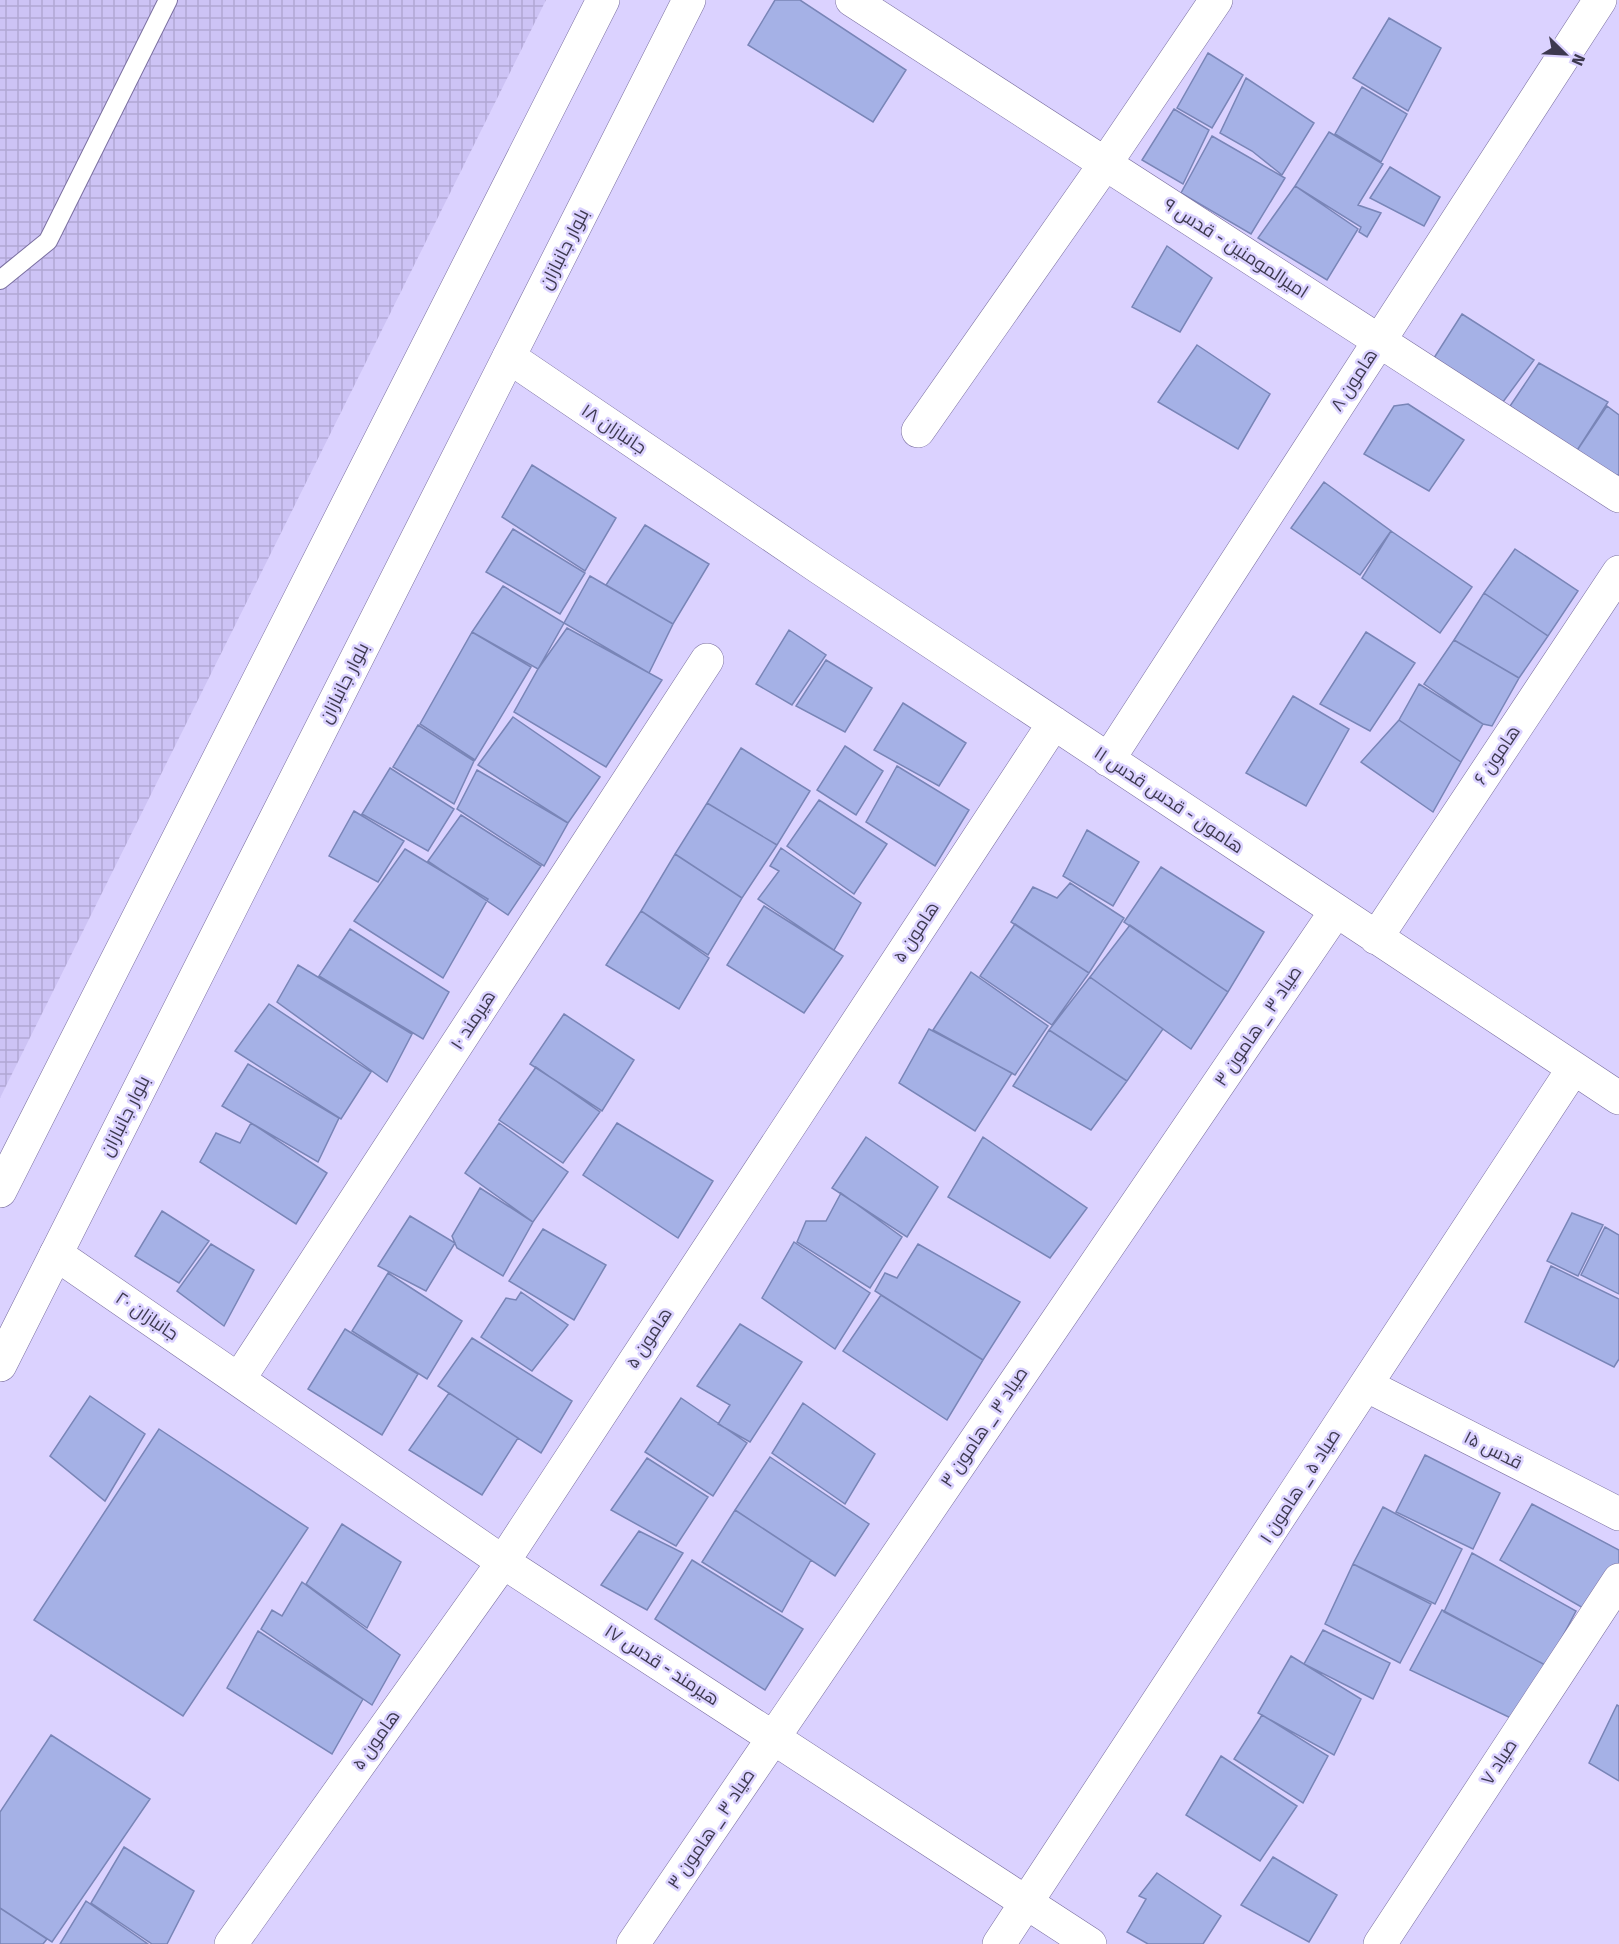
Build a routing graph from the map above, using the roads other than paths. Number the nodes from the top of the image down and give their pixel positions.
1 (168, 0) edge
2 (603, 0) edge
3 (689, 0) edge
4 (852, 0) edge
5 (1216, 0) edge
6 (1600, 0) edge
7 (1105, 164) junction
8 (0, 280) edge
9 (1380, 341) junction
10 (509, 357) junction
11 (918, 431) dead end
12 (1619, 496) edge
13 (720, 501) joint
14 (1619, 572) edge
15 (707, 660) dead end
16 (1054, 723) junction
17 (1108, 759) junction
18 (1336, 911) junction
19 (1376, 938) junction
20 (1574, 1069) junction
21 (1619, 1098) edge
22 (0, 1191) edge
23 (56, 1254) junction
24 (0, 1365) edge
25 (239, 1379) junction
26 (1366, 1385) junction
27 (1619, 1515) edge
28 (502, 1562) junction
29 (1619, 1580) edge
30 (773, 1738) junction
31 (1026, 1903) junction
32 (231, 1944) edge
33 (633, 1944) edge
34 (999, 1944) edge
35 (1090, 1944) edge
36 (1380, 1944) edge

1 - 8 lane
2 - 22 street
3 - 10 street, بلوار جانبازان
4 - 7 street, امیرالمومنین - قدس ۹
5 - 7 street
6 - 9 street, هامون ۸
7 - 9 street, امیرالمومنین - قدس ۹
7 - 11 street
9 - 12 street, امیرالمومنین - قدس ۹
9 - 17 street, هامون ۸
10 - 13 street, جانبازان ۱۸
10 - 23 street, بلوار جانبازان
13 - 16 street, هامون - قدس قدس ۱۱
14 - 19 street, هامون ۶
15 - 25 street, هیرمند ۱۰
16 - 17 street, هامون - قدس قدس ۱۱
16 - 28 street, هامون ۵
17 - 18 street, هامون - قدس قدس ۱۱
18 - 19 street, هامون - قدس قدس ۱۱
18 - 30 street, صیاد ۳ _ هامون ۳
19 - 20 street, هامون - قدس قدس ۱۱
20 - 21 street, هامون - قدس قدس ۱۱
20 - 26 street, صیاد ۵ _ هامون ۱
23 - 24 street, بلوار جانبازان
23 - 25 street, جانبازان ۲۰
25 - 28 street, هیرمند - قدس ۱۷
26 - 27 street, قدس ۱۵
26 - 31 street, صیاد ۵ _ هامون ۱
28 - 30 street, هیرمند - قدس ۱۷
28 - 32 street, هامون ۵
29 - 36 street, صیاد ۷
30 - 31 street, هیرمند - قدس ۱۷
30 - 33 street, صیاد ۳ _ هامون ۳
31 - 34 street, صیاد ۵ _ هامون ۱
31 - 35 street, هیرمند - قدس ۱۷

